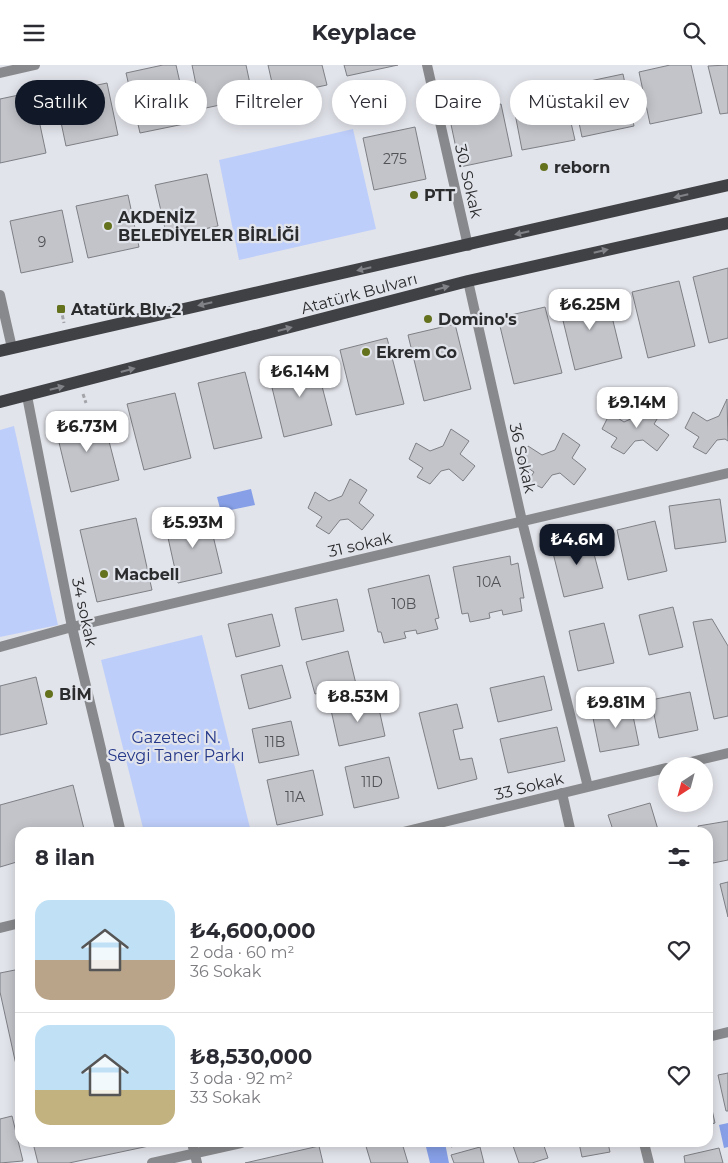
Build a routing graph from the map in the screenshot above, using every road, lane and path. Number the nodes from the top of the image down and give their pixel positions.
1 (35, 65) edge
2 (427, 65) edge
3 (0, 73) edge
4 (728, 185) edge
5 (728, 223) edge
6 (468, 245) junction
7 (468, 281) junction
8 (0, 295) edge
9 (6, 349) edge
10 (27, 396) junction
11 (0, 402) edge
12 (728, 473) edge
13 (522, 521) junction
14 (72, 627) junction
15 (0, 647) edge
16 (728, 753) edge
17 (711, 757) edge
18 (658, 770) edge
19 (588, 787) junction
20 (562, 793) junction
21 (120, 827) edge
22 (423, 827) edge
23 (570, 827) edge
24 (15, 924) edge
25 (0, 928) edge
26 (728, 1032) edge
27 (713, 1036) edge
28 (229, 1147) edge
29 (645, 1147) edge
30 (196, 1158) edge
31 (152, 1163) edge
32 (649, 1163) edge

1 - 3 street
2 - 6 street, 30. Sokak
4 -> 6 main road, Atatürk Bulvarı
7 -> 5 main road, Atatürk Bulvarı
6 -> 9 main road, Atatürk Bulvarı
10 -> 7 main road, Atatürk Bulvarı
7 - 13 street, 36 Sokak
8 - 9 street
10 - 11 main road, Atatürk Bulvarı
10 - 14 street, 34 sokak
12 - 13 street, 31 sokak
13 - 14 street, 31 sokak
13 - 19 street, 36 Sokak
14 - 15 street, 31 sokak
14 - 21 street, 34 sokak
16 - 17 street
18 - 19 street, 33 Sokak
19 - 20 street, 33 Sokak
20 - 22 street, 33 Sokak
20 - 23 street
24 - 25 street
26 - 27 street
28 - 30 street
29 - 32 street
30 - 31 street

